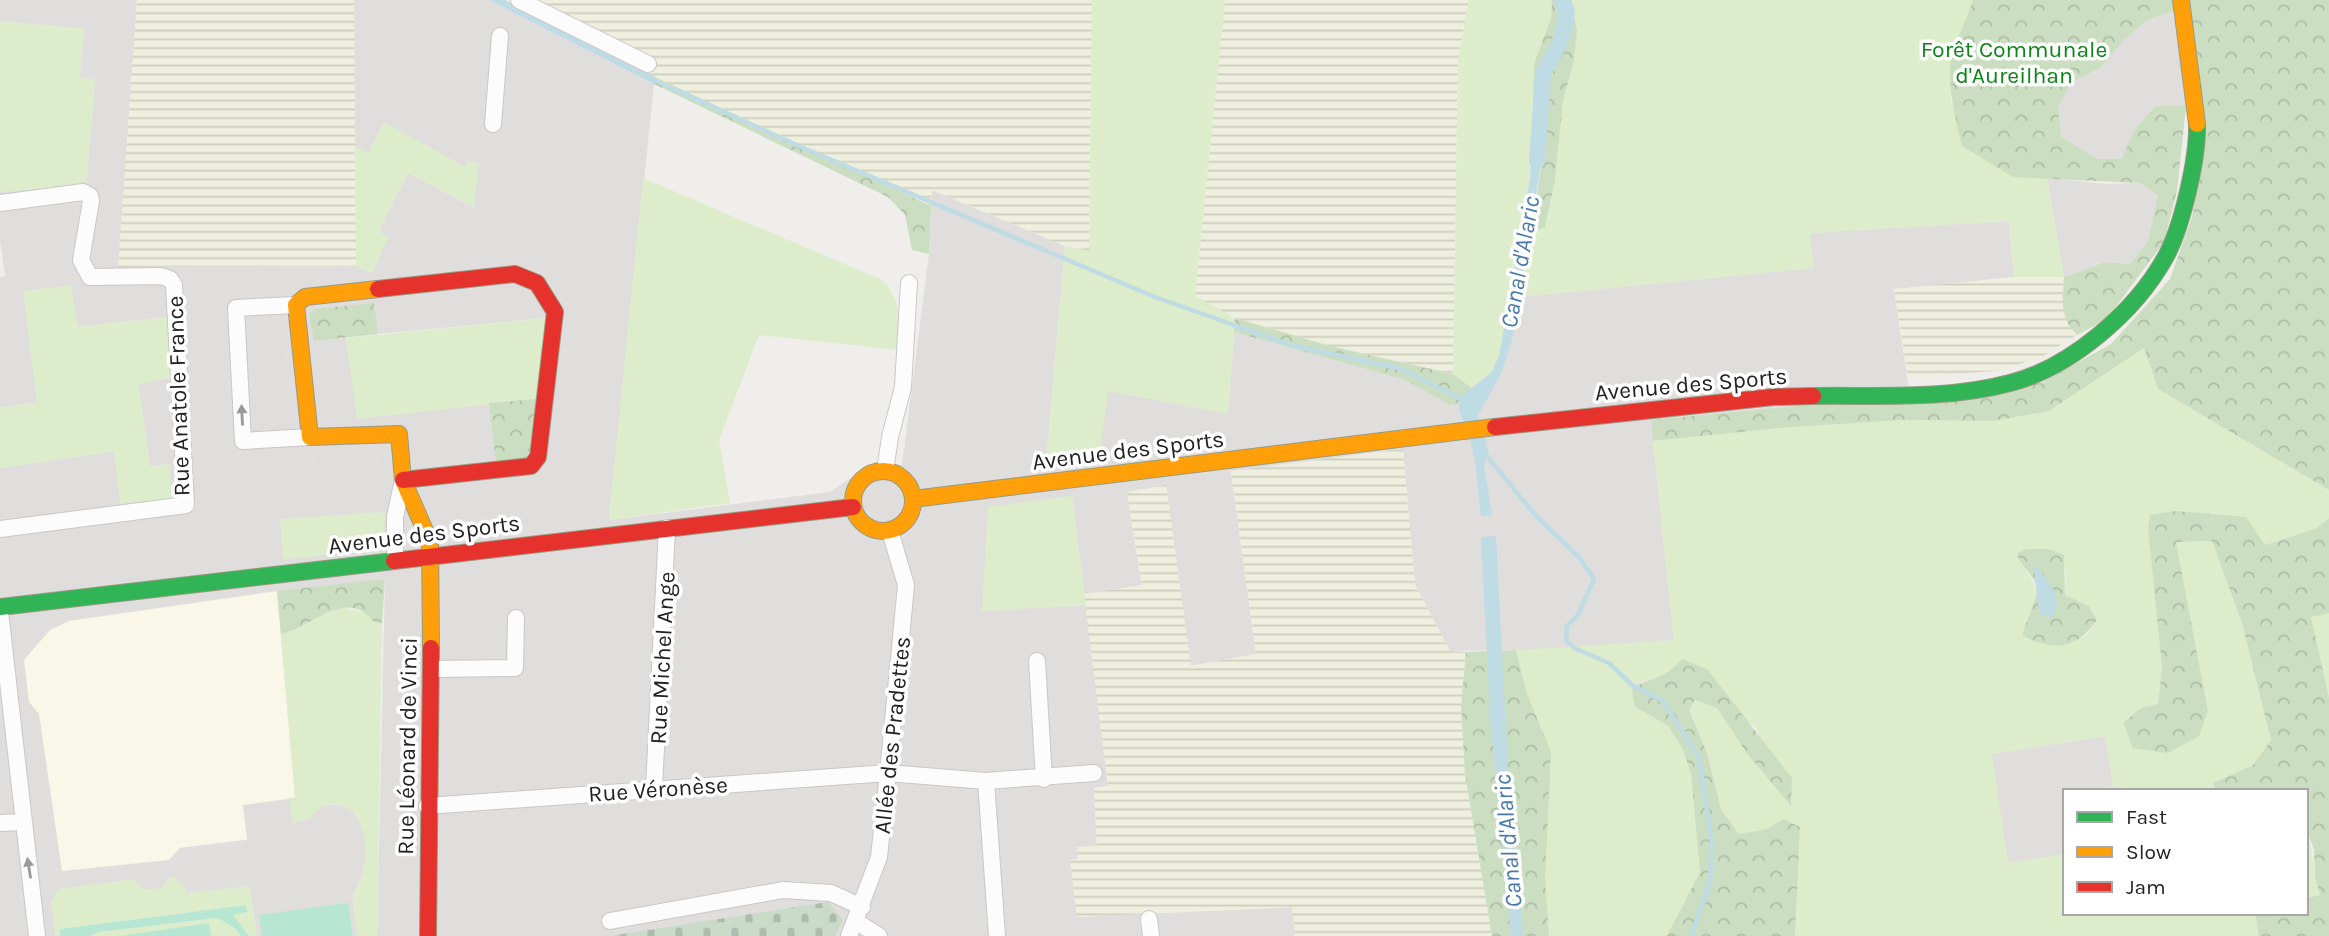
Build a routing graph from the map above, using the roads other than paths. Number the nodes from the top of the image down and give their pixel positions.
1 (519, 0) edge
2 (2181, 0) edge
3 (500, 36) dead end
4 (648, 64) dead end
5 (493, 124) dead end
6 (0, 203) edge
7 (909, 283) dead end
8 (296, 305) junction
9 (310, 437) junction
10 (885, 471) junction
11 (403, 480) junction
12 (913, 499) junction
13 (853, 507) junction
14 (667, 528) junction
15 (0, 529) edge
16 (890, 531) junction
17 (432, 556) junction
18 (395, 561) junction
19 (0, 610) edge
20 (516, 618) dead end
21 (1037, 661) dead end
22 (431, 669) junction
23 (888, 773) junction
24 (1094, 773) dead end
25 (1044, 779) junction
26 (986, 781) junction
27 (654, 788) junction
28 (427, 806) junction
29 (0, 822) edge
30 (22, 822) junction
31 (610, 921) dead end
32 (856, 922) edge
33 (37, 936) edge
34 (428, 936) edge
35 (879, 936) edge
36 (997, 936) edge

1 - 4 street
2 - 12 main road, Avenue des Sports
3 - 5 street
6 - 15 street, Rue Anatole France
7 - 10 street
8 - 9 main road
9 -> 8 street
8 - 11 main road
9 - 11 main road, Rue Léonard de Vinci
10 - 12 main road
10 - 13 main road
11 - 17 main road, Rue Léonard de Vinci
11 - 18 street
12 - 16 main road
13 - 14 main road, Avenue des Sports
13 - 16 main road
14 - 17 main road, Avenue des Sports
14 - 27 street, Rue Michel Ange
16 - 23 street, Allée des Pradettes
17 - 18 main road, Avenue des Sports
17 - 22 main road, Rue Léonard de Vinci
18 - 19 main road, Avenue des Sports
19 - 30 street
20 - 22 street
21 - 25 street
22 - 28 main road, Rue Léonard de Vinci
23 - 26 street, Rue Véronèse
23 - 27 street, Rue Véronèse
23 - 32 street, Allée des Pradettes
24 - 25 street, Rue Véronèse
25 - 26 street, Rue Véronèse
26 - 36 street
27 - 28 street, Rue Véronèse
28 - 34 main road, Rue Léonard de Vinci
29 - 30 street
33 -> 30 street
31 - 32 street
32 - 35 street

